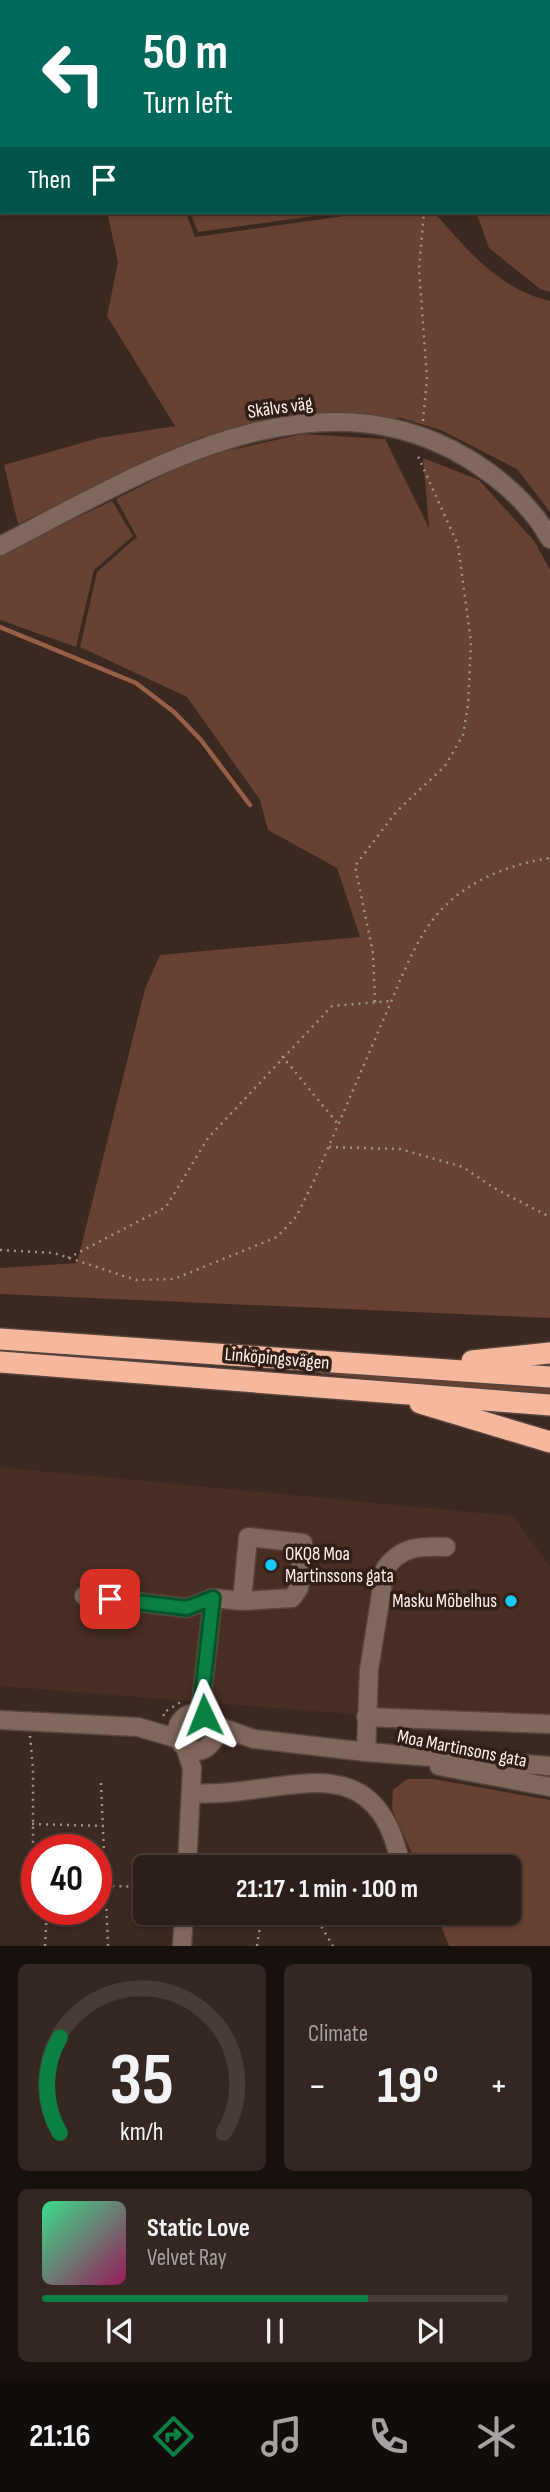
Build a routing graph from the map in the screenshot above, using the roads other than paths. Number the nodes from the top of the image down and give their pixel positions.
1 (550, 539) edge
2 (0, 545) edge
3 (0, 1339) edge
4 (550, 1353) edge
5 (0, 1362) edge
6 (421, 1366) junction
7 (550, 1377) edge
8 (374, 1390) junction
9 (550, 1405) edge
10 (550, 1442) edge
11 (446, 1547) dead end
12 (84, 1596) dead end
13 (213, 1598) junction
14 (242, 1601) junction
15 (366, 1717) junction
16 (199, 1718) junction
17 (0, 1720) edge
18 (550, 1724) edge
19 (138, 1727) junction
20 (254, 1738) junction
21 (182, 1743) junction
22 (207, 1746) junction
23 (366, 1752) junction
24 (550, 1766) edge
25 (192, 1769) junction
26 (550, 1787) edge
27 (191, 1793) junction
28 (188, 1855) edge
29 (398, 1855) edge
30 (183, 1925) edge
31 (182, 1946) edge

1 - 2 street, Skälvs väg
3 - 6 highway, Linköpingsvägen
4 - 6 highway
5 - 8 highway, Linköpingsvägen
6 - 7 highway, Linköpingsvägen
8 - 9 highway, Linköpingsvägen
8 - 10 highway
11 - 15 street
12 - 13 street
13 - 14 street
13 - 16 street
14 - 14 street
15 - 18 street
15 - 23 street
16 - 19 street
16 - 20 street, Moa Martinsons gata
16 - 21 street
16 - 22 street
17 - 19 street
19 - 21 street
20 - 22 street, Moa Martinsons gata
20 - 23 street, Moa Martinsons gata
21 - 22 street
21 - 25 street
22 - 25 street
23 - 24 street, Moa Martinsons gata
23 - 26 street, Moa Martinsons gata
25 - 27 street
27 - 28 street
27 - 29 street
30 - 31 street

